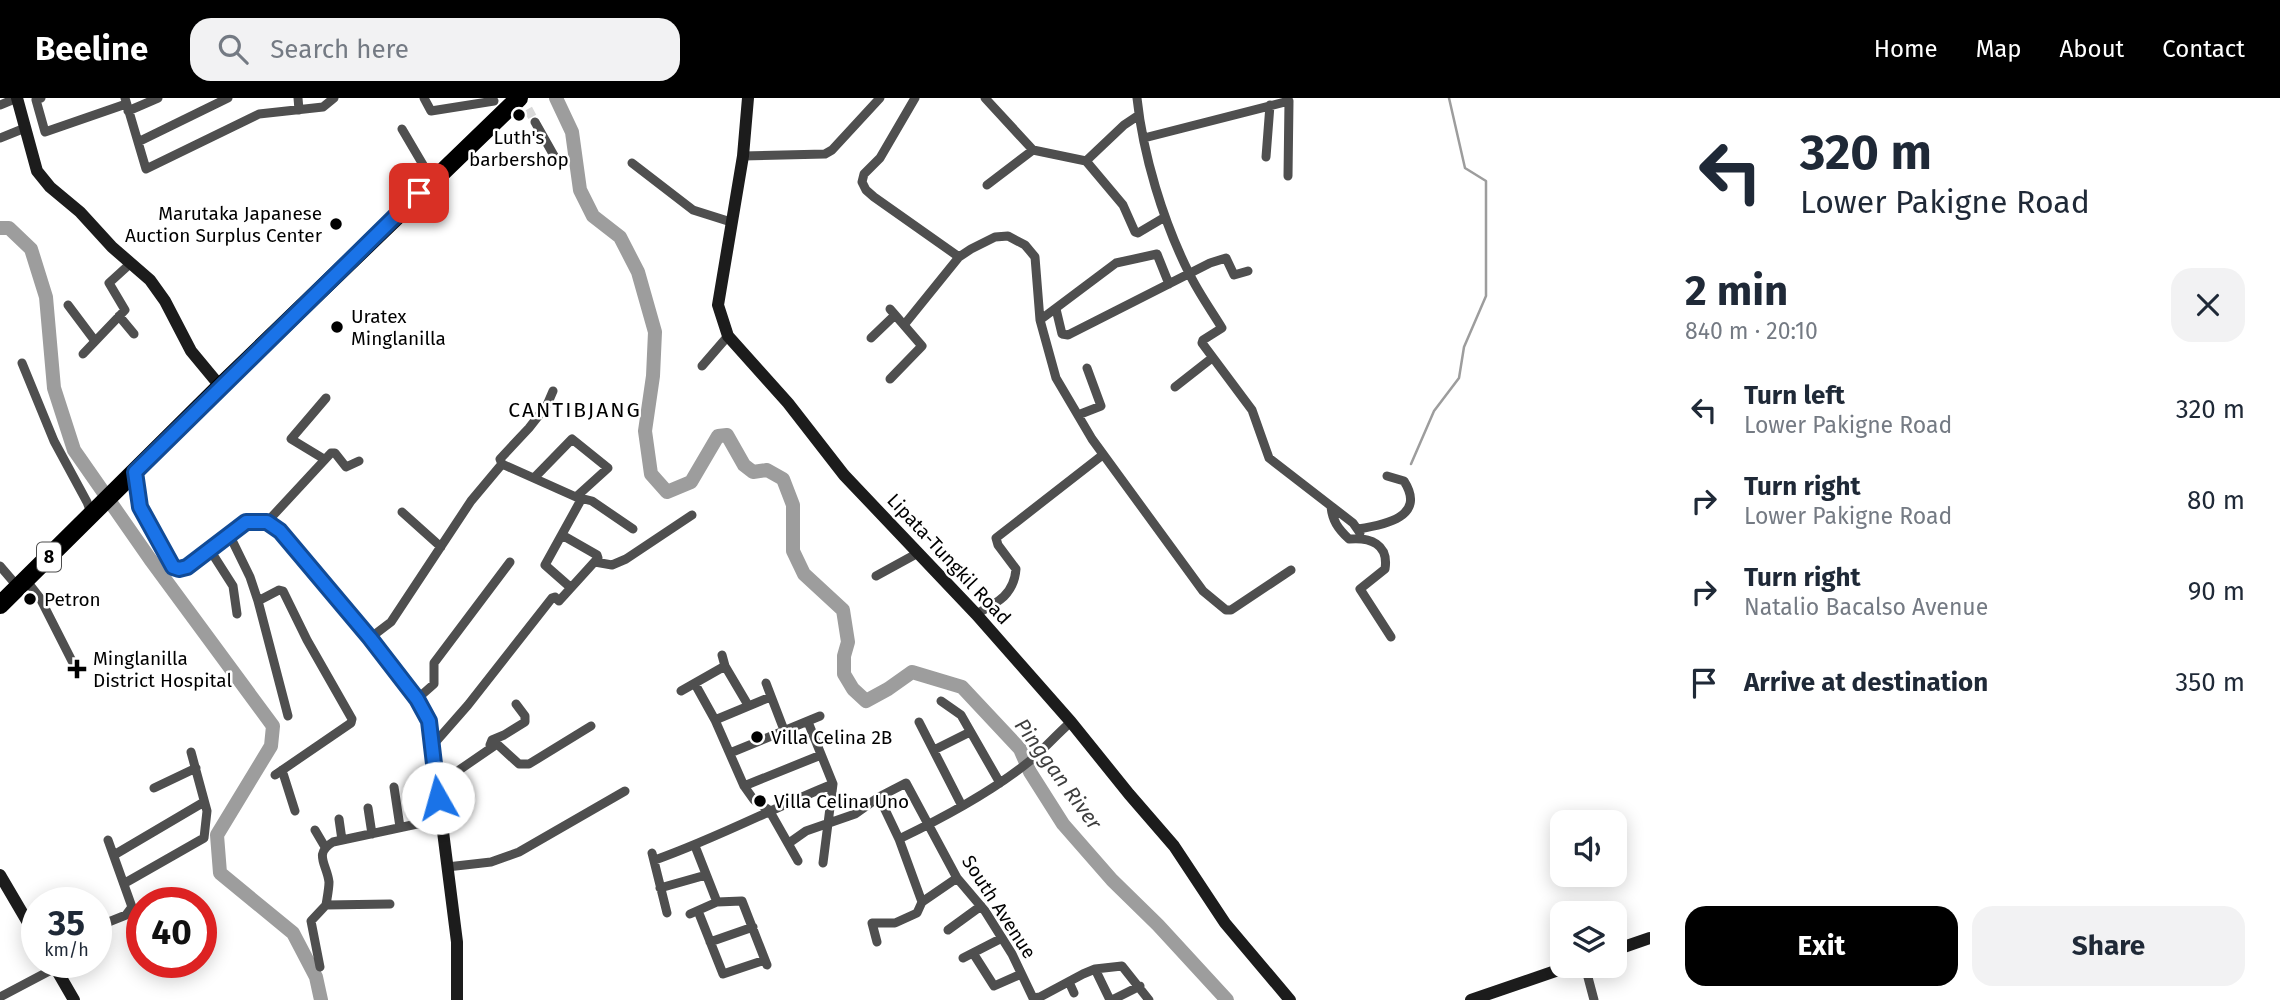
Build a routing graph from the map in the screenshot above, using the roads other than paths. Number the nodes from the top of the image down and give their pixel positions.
1 (17, 98) edge
2 (41, 98) edge
3 (158, 98) edge
4 (228, 98) edge
5 (299, 98) edge
6 (334, 98) edge
7 (424, 98) edge
8 (748, 98) edge
9 (880, 98) edge
10 (915, 98) edge
11 (985, 98) edge
12 (1137, 98) edge
13 (522, 102) edge
14 (126, 104) edge
15 (496, 104) edge
16 (0, 105) edge
17 (1270, 106) junction
18 (299, 110) junction
19 (1139, 115) junction
20 (535, 122) tunnel mouth
21 (25, 128) junction
22 (402, 130) dead end
23 (0, 138) edge
24 (1144, 138) junction
25 (138, 142) junction
26 (1033, 150) junction
27 (743, 156) junction
28 (1266, 157) dead end
29 (557, 161) dead end
30 (1086, 161) junction
31 (632, 163) dead end
32 (1288, 176) dead end
33 (432, 180) junction
34 (987, 185) dead end
35 (1165, 217) junction
36 (731, 222) junction
37 (959, 257) junction
38 (131, 263) junction
39 (1248, 271) dead end
40 (1189, 274) junction
41 (1169, 284) junction
42 (68, 305) dead end
43 (1056, 309) junction
44 (119, 316) junction
45 (1040, 320) junction
46 (905, 325) junction
47 (134, 334) dead end
48 (728, 335) junction
49 (871, 338) dead end
50 (95, 341) junction
51 (83, 354) dead end
52 (1212, 358) junction
53 (22, 363) dead end
54 (702, 366) dead end
55 (1087, 368) dead end
56 (890, 379) dead end
57 (220, 386) junction
58 (1175, 387) dead end
59 (553, 391) dead end
60 (326, 398) dead end
61 (1078, 415) junction
62 (1100, 457) dead end
63 (324, 460) junction
64 (359, 461) dead end
65 (502, 464) junction
66 (1387, 476) dead end
67 (130, 477) junction
68 (534, 478) junction
69 (579, 498) junction
70 (1331, 506) junction
71 (95, 512) junction
72 (402, 512) dead end
73 (692, 515) dead end
74 (267, 522) junction
75 (633, 528) dead end
76 (1360, 533) junction
77 (229, 534) junction
78 (562, 535) junction
79 (441, 547) junction
80 (210, 550) junction
81 (918, 553) junction
82 (2, 562) edge
83 (510, 562) dead end
84 (595, 562) junction
85 (1291, 570) dead end
86 (876, 576) dead end
87 (22, 584) junction
88 (570, 587) junction
89 (258, 601) junction
90 (0, 605) edge
91 (237, 614) dead end
92 (976, 614) junction
93 (1391, 637) dead end
94 (370, 638) junction
95 (722, 655) dead end
96 (72, 661) dead end
97 (725, 666) junction
98 (766, 683) dead end
99 (695, 684) junction
100 (681, 691) dead end
101 (770, 697) junction
102 (417, 699) junction
103 (941, 701) dead end
104 (516, 704) dead end
105 (748, 705) junction
106 (288, 716) dead end
107 (820, 716) dead end
108 (715, 720) junction
109 (808, 722) junction
110 (919, 722) dead end
111 (1070, 722) junction
112 (591, 726) dead end
113 (784, 730) junction
114 (971, 732) junction
115 (432, 746) junction
116 (490, 748) junction
117 (934, 750) junction
118 (191, 752) dead end
119 (730, 753) junction
120 (821, 755) junction
121 (196, 768) junction
122 (436, 781) junction
123 (1000, 783) junction
124 (833, 784) junction
125 (744, 786) junction
126 (394, 787) dead end
127 (154, 788) dead end
128 (625, 791) dead end
129 (879, 797) junction
130 (204, 802) junction
131 (962, 806) junction
132 (368, 808) dead end
133 (769, 810) junction
134 (295, 811) dead end
135 (339, 819) dead end
136 (441, 820) junction
137 (830, 822) junction
138 (929, 825) junction
139 (400, 827) junction
140 (315, 830) dead end
141 (372, 834) junction
142 (899, 839) junction
143 (108, 840) dead end
144 (342, 840) junction
145 (789, 843) junction
146 (695, 846) junction
147 (325, 847) junction
148 (114, 855) junction
149 (798, 861) dead end
150 (823, 863) dead end
151 (447, 867) junction
152 (0, 875) edge
153 (706, 875) junction
154 (957, 878) junction
155 (125, 883) junction
156 (660, 888) junction
157 (717, 902) junction
158 (922, 902) junction
159 (390, 904) dead end
160 (326, 905) junction
161 (981, 906) junction
162 (21, 911) edge
163 (667, 913) dead end
164 (112, 921) edge
165 (753, 927) junction
166 (948, 930) dead end
167 (1002, 938) junction
168 (1650, 938) edge
169 (710, 942) junction
170 (877, 942) dead end
171 (1627, 946) edge
172 (973, 953) junction
173 (962, 958) dead end
174 (320, 967) dead end
175 (1095, 969) junction
176 (1550, 973) edge
177 (1021, 974) junction
178 (32, 978) edge
179 (61, 978) edge
180 (1588, 978) edge
181 (1069, 982) junction
182 (1140, 986) junction
183 (1074, 993) dead end
184 (0, 998) edge
185 (1040, 999) edge
186 (74, 1000) edge
187 (456, 1000) edge
188 (1111, 1000) edge
189 (1149, 1000) edge
190 (1290, 1000) edge
191 (1471, 1000) edge
192 (1594, 1000) edge

1 - 16 street
1 - 21 street
2 - 14 street
3 - 14 street
4 - 25 street
5 - 18 street
6 - 18 street
7 - 15 street
8 - 27 street, Lipata-Tungkil Road
9 - 27 street
10 - 37 street
11 - 26 street
12 - 19 street
13 - 15 highway, 8
14 - 25 street
15 - 33 highway, 8
17 - 24 street
17 - 28 street
17 - 32 street
18 - 25 street
19 - 24 street
19 - 30 street
20 - 29 street
21 - 23 street
21 - 38 street
22 - 33 street
24 - 35 street
26 - 30 street
26 - 34 street
27 - 36 street, Lipata-Tungkil Road
30 - 35 street
31 - 36 street
33 - 57 highway, 8
35 - 40 street
36 - 48 street, Lipata-Tungkil Road
37 - 45 street
37 - 46 street
38 - 44 street
38 - 57 street
39 - 40 street
40 - 41 street
40 - 52 street
41 - 43 street
41 - 43 street
42 - 50 street
43 - 45 street
44 - 47 street
44 - 50 street
45 - 61 street
46 - 49 street
46 - 56 street
48 - 54 street
48 - 81 street, Lipata-Tungkil Road
50 - 51 street
52 - 58 street
52 - 70 street
53 - 71 street
55 - 61 street
57 - 67 highway, 8
59 - 65 street
60 - 63 street
61 - 85 street
62 - 92 street
63 - 64 street
63 - 74 street
65 - 68 street
65 - 79 street
66 - 76 street
67 - 71 highway, 8
67 - 80 street
68 - 69 street
68 - 69 street
69 - 75 street
69 - 78 street
70 - 76 street
70 - 76 street
71 - 87 highway, 8
72 - 79 street
73 - 84 street
74 - 77 street
74 - 94 street
76 - 93 street
77 - 80 street
77 - 89 street
78 - 84 street
78 - 88 street
79 - 94 street
80 - 91 street
81 - 86 street
81 - 92 street, Lipata-Tungkil Road
82 - 87 street
83 - 102 street
84 - 88 street
87 - 90 highway, 8
87 - 96 street
88 - 115 street
89 - 106 street
89 - 134 street
92 - 111 street, Lipata-Tungkil Road
94 - 102 street
95 - 97 street
97 - 99 street
97 - 105 street
98 - 101 street
99 - 100 street
99 - 108 street
101 - 105 street
101 - 113 street
102 - 115 street
103 - 114 street
104 - 116 street
105 - 108 street
107 - 109 street
108 - 119 street
109 - 113 street
109 - 120 street
110 - 117 street
111 - 123 street
111 - 190 street, Lipata-Tungkil Road
112 - 116 street
113 - 119 street
114 - 117 street
114 - 123 street
115 - 122 street
116 - 122 street
117 - 131 street
118 - 121 street
119 - 125 street
120 - 124 street
120 - 125 street
121 - 127 street
121 - 130 street
122 - 136 street
123 - 131 street
124 - 133 street
124 - 137 street
125 - 133 street
126 - 139 street
128 - 151 street
129 - 137 street
129 - 138 street, South Avenue
129 - 142 street
130 - 148 street
130 - 155 street
131 - 138 street
132 - 141 street
133 - 145 street
133 - 146 street
135 - 144 street
136 - 139 street
136 - 151 street
137 - 145 street
137 - 150 street
138 - 142 street
138 - 154 street, South Avenue
139 - 141 street
140 - 147 street
141 - 144 street
142 - 158 street
143 - 148 street
144 - 147 street
145 - 149 street
146 - 153 street
146 - 156 street
147 - 160 street
148 - 155 street
151 - 187 street
152 - 162 street
153 - 156 street
153 - 157 street
154 - 158 street
154 - 161 street, South Avenue
155 - 164 street
156 - 163 street
157 - 165 street
157 - 169 street
158 - 170 street
159 - 160 street
160 - 174 street
161 - 166 street
161 - 167 street, South Avenue
165 - 169 street
165 - 169 street
167 - 172 street
167 - 177 street, South Avenue
168 - 171 street
172 - 173 street
172 - 177 street
175 - 181 street, South Avenue
175 - 182 street, South Avenue
175 - 188 street
176 - 191 street
177 - 185 street, South Avenue
178 - 184 street
179 - 186 street
180 - 192 street
181 - 183 street
181 - 185 street, South Avenue
182 - 188 street
182 - 189 street

